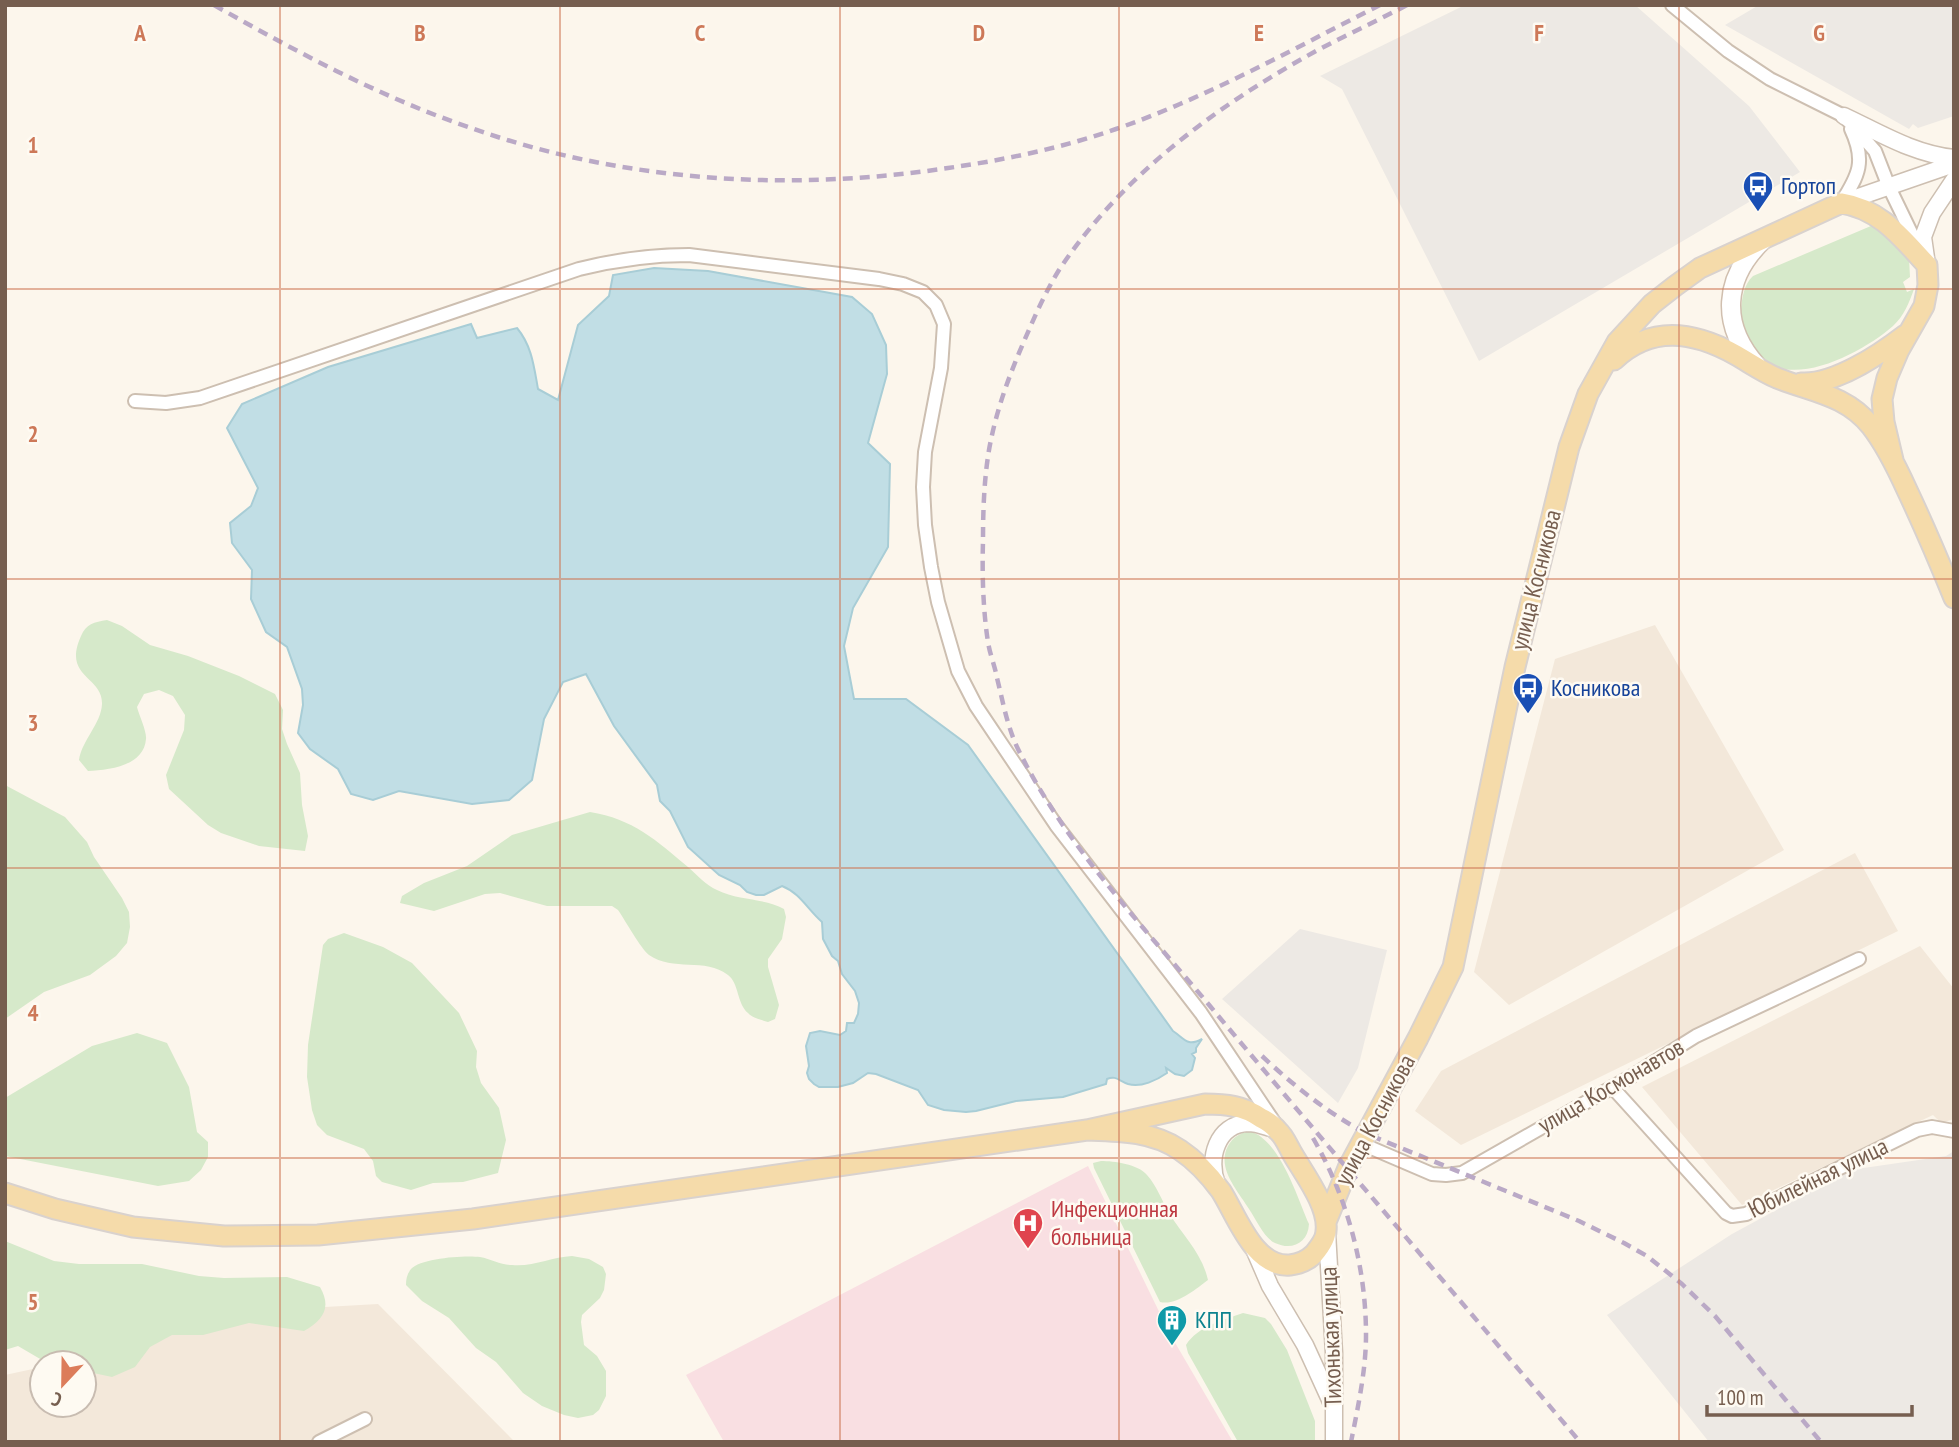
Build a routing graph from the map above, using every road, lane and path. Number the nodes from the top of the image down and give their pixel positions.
1 (1672, 5) edge
2 (1844, 116) junction
3 (1954, 158) edge
4 (1954, 164) edge
5 (1954, 180) edge
6 (1889, 187) junction
7 (1841, 204) junction
8 (1766, 237) junction
9 (1927, 265) junction
10 (1909, 331) junction
11 (1760, 370) junction
12 (1793, 383) junction
13 (1588, 394) junction
14 (135, 401) dead end
15 (1893, 460) junction
16 (1954, 598) edge
17 (1859, 959) dead end
18 (1612, 1087) junction
19 (1087, 1130) junction
20 (1953, 1130) edge
21 (1280, 1132) junction
22 (1362, 1144) junction
23 (1220, 1190) junction
24 (5, 1193) edge
25 (1326, 1227) junction
26 (1251, 1244) junction
27 (1335, 1410) junction
28 (365, 1419) dead end
29 (319, 1442) edge
30 (1334, 1442) edge

1 - 2 street
2 - 3 street
2 - 6 street
2 - 7 street
4 - 6 street, улица Косникова
5 - 9 street
6 - 7 street, улица Косникова
6 - 9 street
7 - 8 main road, улица Косникова
7 - 9 main road
8 - 11 main road
8 - 13 main road, улица Косникова
9 - 10 main road
10 - 12 main road
10 - 15 main road
11 - 12 main road
11 - 13 main road
12 - 15 main road
13 - 22 main road, улица Косникова
14 - 21 street
15 - 16 main road
17 - 18 street, улица Космонавтов
18 - 20 street, Юбилейная улица
18 - 22 street, улица Космонавтов
19 - 21 main road
19 - 23 main road
19 - 24 main road
21 - 23 street
21 - 25 main road
22 - 25 main road, улица Косникова
23 - 26 main road
25 - 26 main road
25 - 27 street, Тихонькая улица
26 - 27 street
27 - 30 street, Тихонькая улица
28 - 29 street

